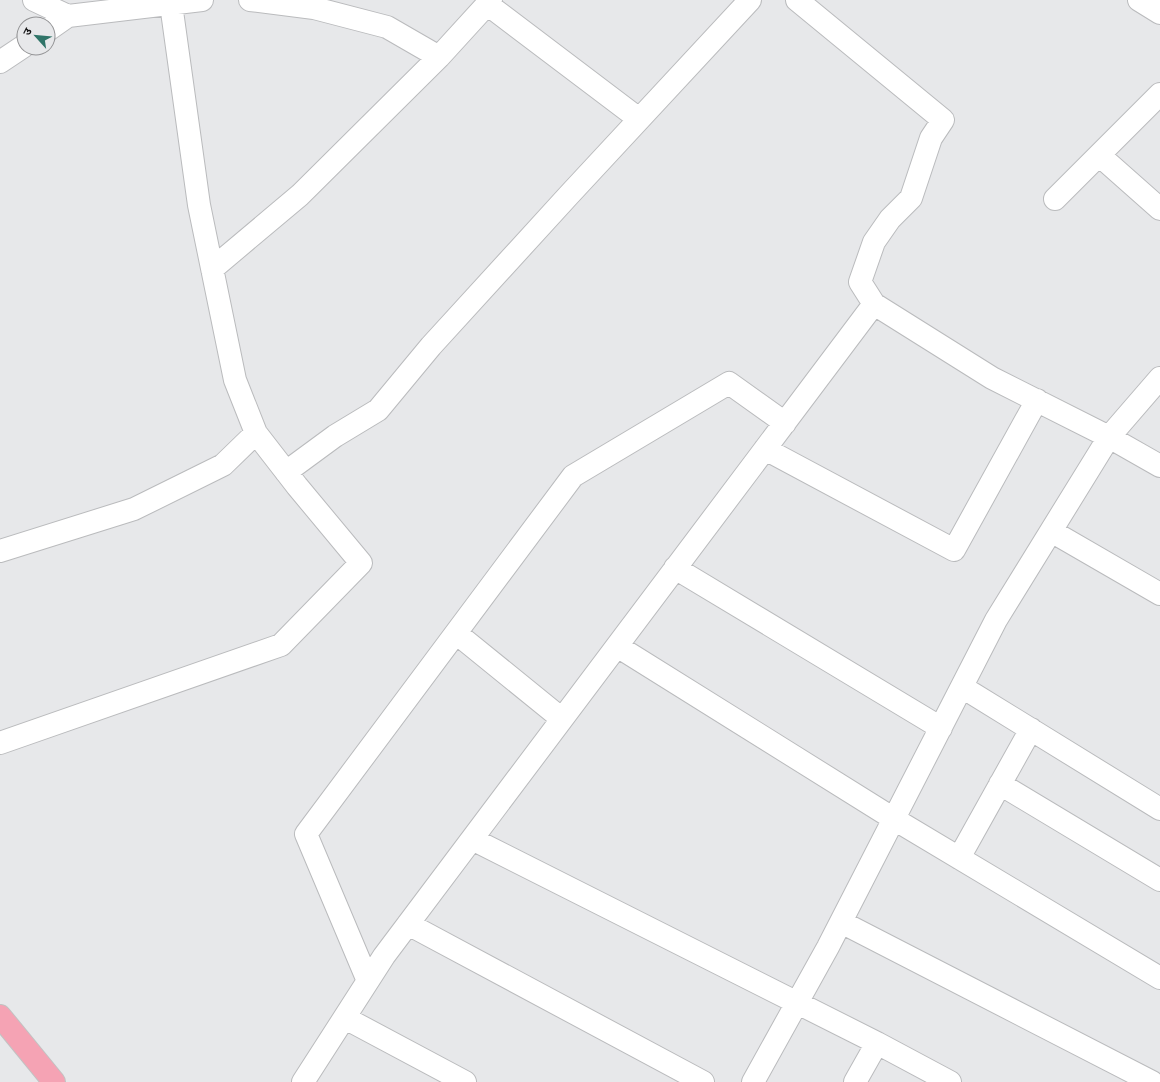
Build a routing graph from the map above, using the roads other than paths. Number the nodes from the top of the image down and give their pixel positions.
1 (34, 0) edge
2 (202, 0) edge
3 (250, 0) edge
4 (750, 0) edge
5 (797, 0) edge
6 (1139, 0) edge
7 (489, 2) edge
8 (171, 4) junction
9 (1160, 13) edge
10 (68, 16) junction
11 (56, 24) edge
12 (16, 51) edge
13 (439, 57) junction
14 (0, 62) edge
15 (1160, 94) edge
16 (639, 120) junction
17 (1099, 155) junction
18 (1055, 199) dead end
19 (1160, 209) edge
20 (212, 269) junction
21 (874, 304) junction
22 (1160, 378) edge
23 (1037, 400) junction
24 (785, 422) junction
25 (256, 433) junction
26 (1109, 437) junction
27 (766, 448) junction
28 (1160, 466) edge
29 (286, 472) junction
30 (1051, 532) junction
31 (0, 551) edge
32 (676, 568) junction
33 (1160, 594) edge
34 (456, 633) junction
35 (617, 646) junction
36 (962, 687) junction
37 (562, 719) junction
38 (941, 728) junction
39 (1031, 729) junction
40 (0, 743) edge
41 (1000, 784) junction
42 (1160, 809) edge
43 (894, 819) junction
44 (472, 839) junction
45 (959, 858) junction
46 (1160, 880) edge
47 (841, 922) junction
48 (408, 924) junction
49 (1160, 978) edge
50 (368, 981) junction
51 (798, 1003) junction
52 (0, 1016) edge
53 (345, 1018) junction
54 (877, 1043) junction
55 (1141, 1080) edge
56 (54, 1082) edge
57 (303, 1082) edge
58 (464, 1082) edge
59 (702, 1082) edge
60 (753, 1082) edge
61 (855, 1082) edge
62 (950, 1082) edge

1 - 10 street
2 - 8 street
3 - 13 street
4 - 16 street
5 - 21 street
6 - 9 street
7 - 13 street
7 - 16 street
8 - 10 street
8 - 20 street
10 - 11 street
12 - 14 street
13 - 20 street
15 - 17 street
16 - 29 street
17 - 18 street
17 - 19 street
20 - 25 street
21 - 23 street
21 - 24 street
22 - 26 street
23 - 26 street
23 - 27 street
24 - 27 street
24 - 34 street
25 - 29 street
25 - 31 street
26 - 28 street
26 - 30 street
27 - 32 street
29 - 40 street
30 - 33 street
30 - 36 street
32 - 35 street
32 - 38 street
34 - 37 street
34 - 50 street
35 - 37 street
35 - 43 street
36 - 38 street
36 - 39 street
37 - 44 street
38 - 43 street
39 - 41 street
39 - 42 street
41 - 45 street
41 - 46 street
43 - 45 street
43 - 47 street
44 - 48 street
44 - 51 street
45 - 49 street
47 - 51 street
47 - 55 street
48 - 50 street
48 - 59 street
50 - 53 street
51 - 54 street
51 - 60 street
52 - 56 main road
53 - 57 street
53 - 58 street
54 - 61 street
54 - 62 street

